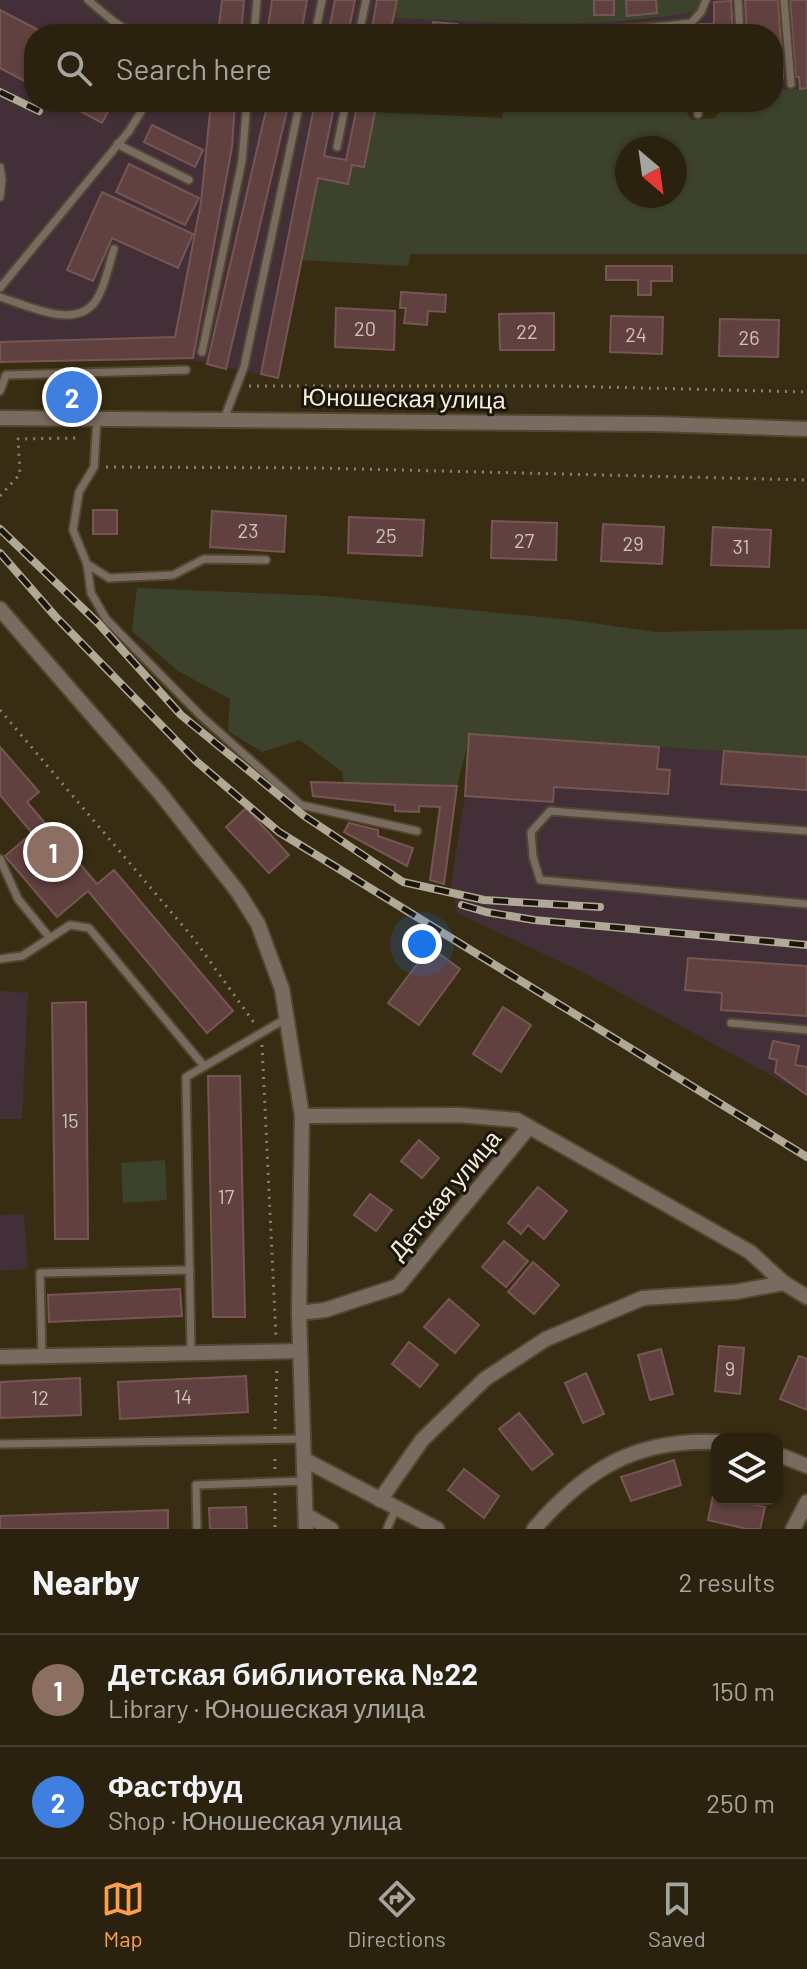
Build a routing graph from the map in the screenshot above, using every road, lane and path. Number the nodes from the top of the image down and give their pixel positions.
1 (88, 0) edge
2 (257, 0) edge
3 (322, 0) edge
4 (366, 0) edge
5 (706, 0) edge
6 (738, 0) edge
7 (784, 0) edge
8 (691, 23) joint
9 (118, 24) edge
10 (255, 24) edge
11 (317, 24) edge
12 (361, 24) edge
13 (683, 24) edge
14 (739, 24) edge
15 (791, 84) dead end
16 (140, 112) edge
17 (246, 112) edge
18 (298, 112) edge
19 (344, 112) edge
20 (117, 144) junction
21 (337, 147) dead end
22 (0, 167) edge
23 (189, 180) dead end
24 (0, 197) edge
25 (114, 249) dead end
26 (0, 287) edge
27 (0, 297) edge
28 (202, 352) dead end
29 (186, 370) dead end
30 (237, 386) junction
31 (0, 391) edge
32 (807, 392) edge
33 (0, 418) edge
34 (97, 419) junction
35 (224, 419) junction
36 (807, 429) edge
37 (76, 438) dead end
38 (94, 467) junction
39 (807, 480) edge
40 (0, 496) edge
41 (266, 560) dead end
42 (87, 564) junction
43 (0, 609) edge
44 (0, 710) edge
45 (417, 831) dead end
46 (807, 831) edge
47 (0, 859) edge
48 (807, 904) edge
49 (50, 938) junction
50 (0, 959) edge
51 (288, 1017) junction
52 (731, 1023) dead end
53 (807, 1030) edge
54 (261, 1033) junction
55 (204, 1066) junction
56 (302, 1116) junction
57 (529, 1127) junction
58 (190, 1270) junction
59 (784, 1283) junction
60 (807, 1297) edge
61 (299, 1313) junction
62 (277, 1351) junction
63 (300, 1351) junction
64 (191, 1353) junction
65 (42, 1356) junction
66 (0, 1357) edge
67 (303, 1439) junction
68 (711, 1442) edge
69 (0, 1444) edge
70 (783, 1456) edge
71 (305, 1460) junction
72 (807, 1466) edge
73 (305, 1481) junction
74 (380, 1500) junction
75 (807, 1502) edge
76 (396, 1508) junction
77 (306, 1522) edge
78 (197, 1529) edge
79 (331, 1529) edge
80 (387, 1529) edge
81 (437, 1529) edge
82 (534, 1529) edge
83 (793, 1529) edge

1 - 9 lane
2 - 10 lane
3 - 11 lane
4 - 12 lane
5 - 8 lane
6 - 14 lane
7 - 15 lane
8 - 13 lane
16 - 20 lane
17 - 28 lane
18 - 30 lane
19 - 21 lane
20 - 23 lane
20 - 26 lane
22 - 24 lane
25 - 27 lane
29 - 31 lane
30 - 32 path
30 - 35 lane
33 - 34 street, Юношеская улица
34 - 35 street, Юношеская улица
34 - 38 lane
35 - 36 street, Юношеская улица
37 - 40 path
38 - 39 path
38 - 42 lane
41 - 42 lane
42 - 45 lane
43 - 51 street
44 - 54 path
46 - 48 lane
47 - 49 lane
49 - 50 lane
49 - 55 lane
51 - 54 lane
51 - 56 street
52 - 53 lane
54 - 55 lane
54 - 62 path
55 - 58 lane
56 - 57 street
56 - 61 street
57 - 59 street
57 - 61 street, Детская улица
58 - 64 lane
58 - 65 lane
59 - 60 street
59 - 74 street
61 - 63 street
62 - 63 street
62 - 64 street
63 - 67 street
64 - 65 street
65 - 66 street
67 - 69 lane
67 - 71 street
68 - 82 street
70 - 72 street
71 - 73 street
71 - 74 street
73 - 77 street
73 - 78 lane
74 - 76 street
75 - 83 street
76 - 80 lane
76 - 81 street
77 - 79 street

